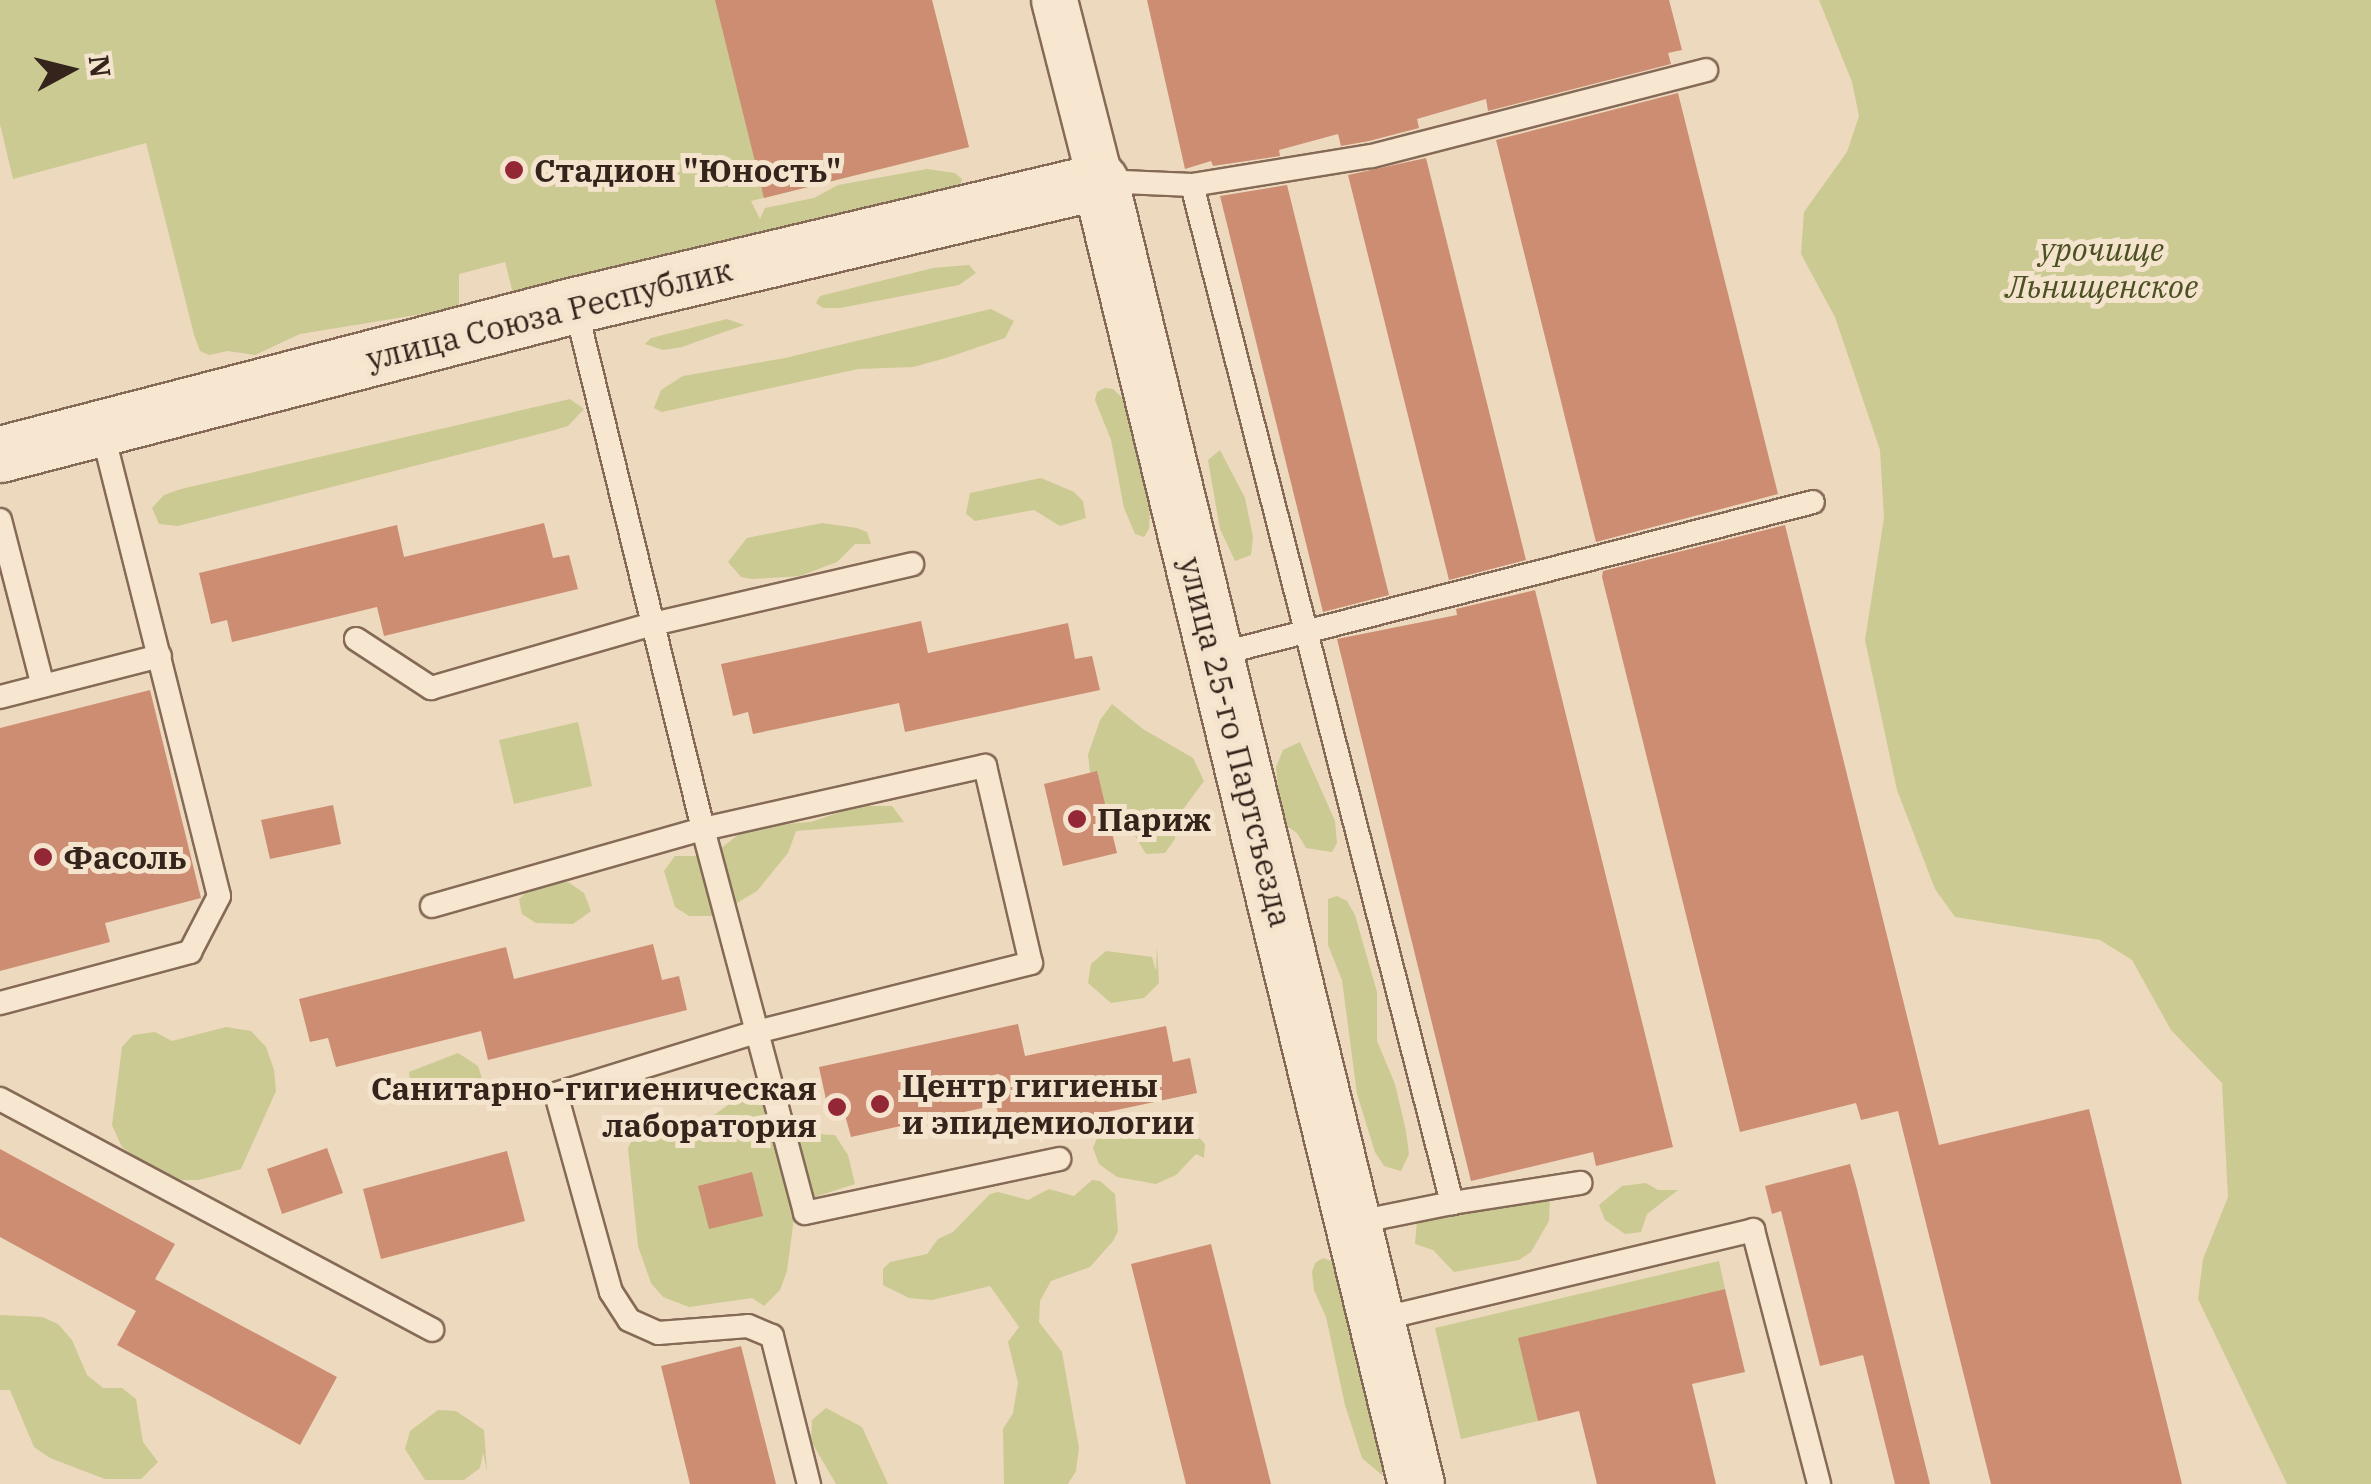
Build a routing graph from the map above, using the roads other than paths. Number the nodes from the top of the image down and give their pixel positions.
1 (1054, 0) edge
2 (1706, 70) dead end
3 (1100, 181) junction
4 (1192, 185) junction
5 (574, 305) junction
6 (102, 430) junction
7 (0, 454) edge
8 (1814, 502) dead end
9 (0, 520) edge
10 (912, 564) dead end
11 (653, 624) junction
12 (1307, 631) junction
13 (356, 639) dead end
14 (1215, 655) junction
15 (160, 656) junction
16 (43, 686) junction
17 (0, 697) edge
18 (702, 829) junction
19 (432, 906) dead end
20 (0, 1003) edge
21 (756, 1032) junction
22 (0, 1098) edge
23 (1059, 1159) dead end
24 (1580, 1183) dead end
25 (1452, 1203) junction
26 (1353, 1223) junction
27 (1376, 1320) junction
28 (432, 1330) dead end
29 (809, 1484) edge
30 (1416, 1484) edge
31 (1819, 1484) edge

1 - 3 street, улица 25-го Партсъезда
2 - 4 lane
3 - 4 lane
3 - 5 street, улица Союза Республик
3 - 14 street, улица 25-го Партсъезда
4 - 12 lane
5 - 6 street, улица Союза Республик
5 - 11 lane
6 - 7 street, улица Союза Республик
6 - 15 lane
8 - 12 lane
9 - 16 lane
10 - 11 lane
11 - 13 lane
11 - 18 lane
12 - 14 lane
12 - 25 lane
14 - 26 street, улица 25-го Партсъезда
15 - 16 lane
15 - 20 lane
16 - 17 lane
18 - 19 lane
18 - 21 lane
18 - 21 lane
21 - 23 lane
21 - 29 lane
22 - 28 lane
24 - 25 lane
25 - 26 lane
26 - 27 street, улица 25-го Партсъезда
27 - 30 street, улица 25-го Партсъезда
27 - 31 lane

